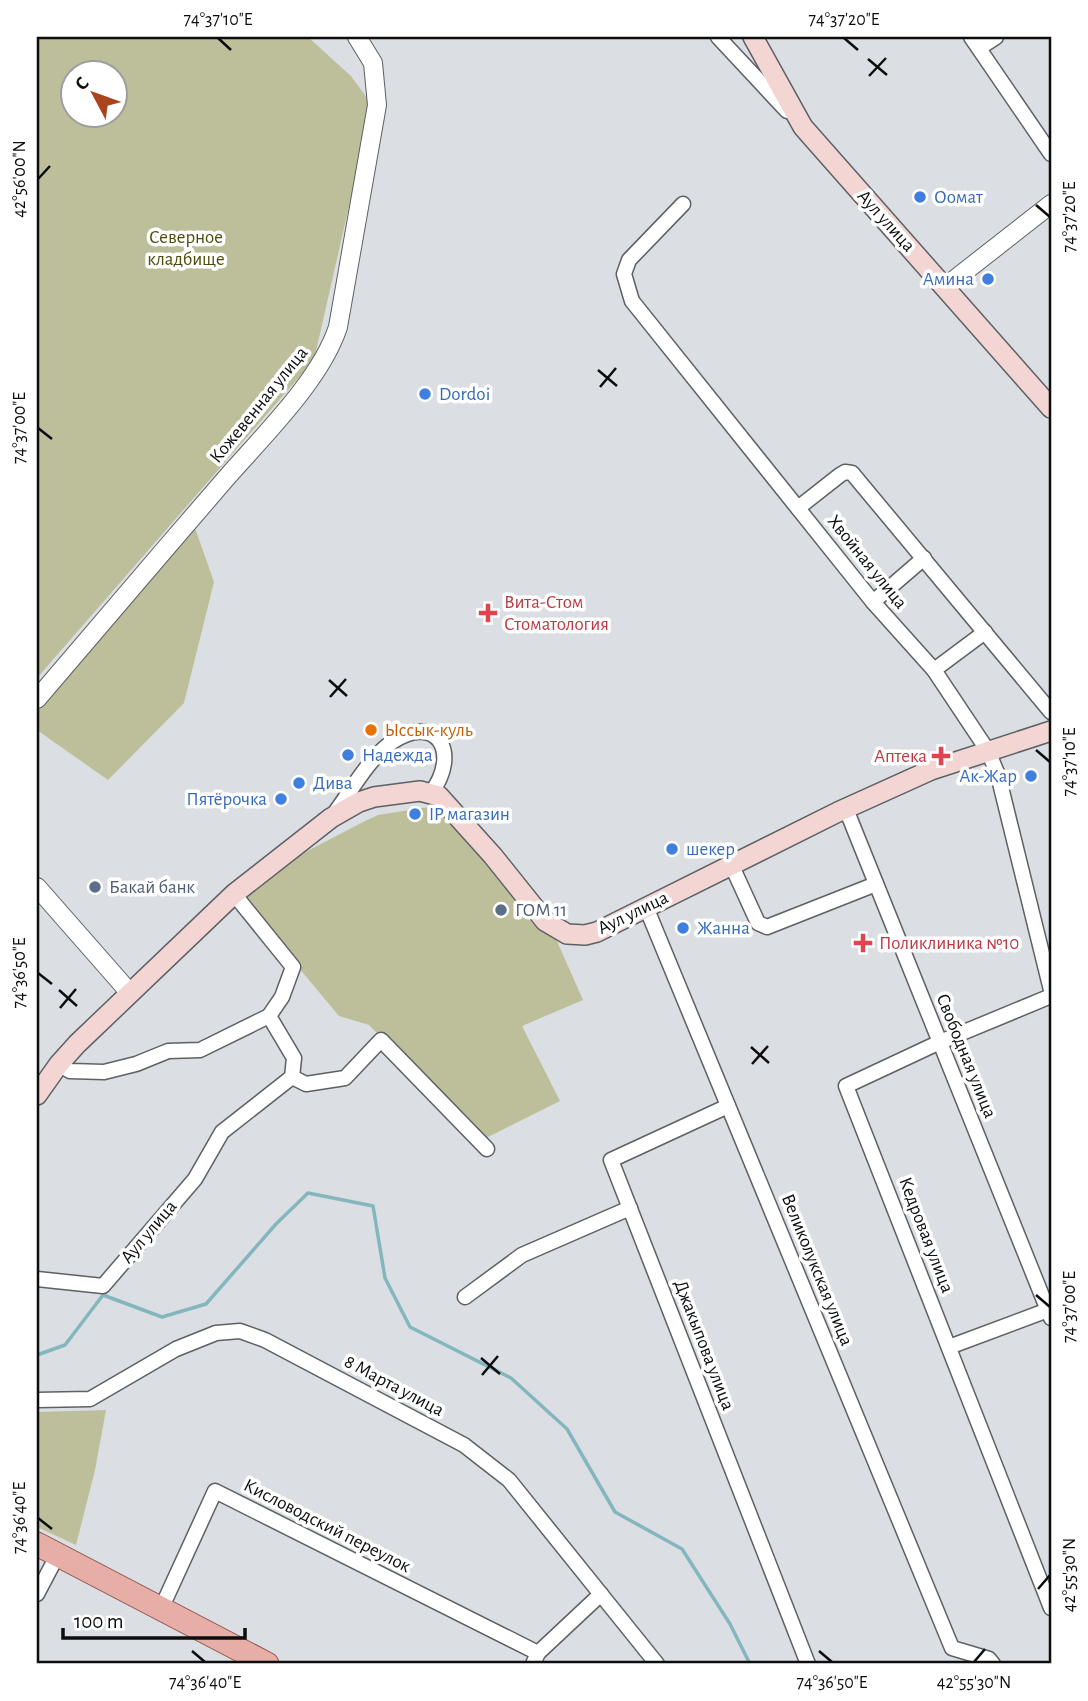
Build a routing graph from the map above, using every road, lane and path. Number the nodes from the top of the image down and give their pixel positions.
1 (357, 37) edge
2 (718, 37) edge
3 (753, 37) edge
4 (996, 37) edge
5 (975, 43) edge
6 (803, 127) junction
7 (1051, 154) edge
8 (683, 204) dead end
9 (1051, 204) edge
10 (945, 287) junction
11 (1051, 408) edge
12 (798, 508) junction
13 (924, 558) junction
14 (873, 602) junction
15 (985, 632) junction
16 (934, 670) junction
17 (37, 699) edge
18 (1051, 712) edge
19 (1051, 731) edge
20 (988, 751) junction
21 (431, 793) junction
22 (846, 809) junction
23 (331, 818) junction
24 (732, 864) junction
25 (876, 884) junction
26 (37, 887) edge
27 (234, 894) junction
28 (646, 907) junction
29 (1051, 990) edge
30 (130, 993) junction
31 (1051, 996) edge
32 (269, 1016) junction
33 (940, 1042) junction
34 (59, 1064) junction
35 (292, 1077) junction
36 (37, 1096) edge
37 (728, 1106) junction
38 (487, 1149) dead end
39 (630, 1208) junction
40 (37, 1279) edge
41 (465, 1297) dead end
42 (1050, 1314) edge
43 (949, 1347) junction
44 (37, 1400) edge
45 (37, 1544) edge
46 (57, 1556) junction
47 (37, 1594) edge
48 (601, 1594) junction
49 (1051, 1608) edge
50 (161, 1609) junction
51 (536, 1658) edge
52 (267, 1664) edge
53 (657, 1664) edge
54 (808, 1664) edge
55 (993, 1664) edge

1 - 17 street, Кожевенная улица
2 - 6 street, Аул улица
3 - 6 main road
4 - 5 street
5 - 7 street
6 - 10 main road, Аул улица
8 - 12 street, Хвойная улица
9 - 10 street
10 - 11 main road, Аул улица
12 - 13 street
12 - 14 street, Хвойная улица
13 - 14 street
13 - 15 street
14 - 16 street, Хвойная улица
15 - 16 street
15 - 18 street
16 - 20 street, Хвойная улица
19 - 20 main road, Аул улица
20 - 22 main road, Аул улица
20 - 29 street, Хвойная улица
21 - 23 main road
21 - 23 street
21 - 28 main road, Аул улица
22 - 24 main road, Аул улица
22 - 25 street, Свободная улица
23 - 27 main road
24 - 25 street
24 - 28 main road, Аул улица
25 - 33 street, Свободная улица
26 - 30 street
27 - 30 main road
27 - 32 street
28 - 37 street, Великолукская улица
30 - 34 main road
31 - 33 street, Кедровая улица
32 - 34 street
32 - 35 street
33 - 42 street, Свободная улица
33 - 43 street, Кедровая улица
34 - 36 main road
35 - 38 street
35 - 40 street, Аул улица
37 - 39 street, Джакыпова улица
37 - 55 street, Великолукская улица
39 - 41 street
39 - 54 street, Джакыпова улица
42 - 43 street
43 - 49 street, Кедровая улица
44 - 48 street, 8 Марта улица
45 - 46 main road
46 - 47 street
46 - 50 main road
48 - 51 street
48 - 53 street, 8 Марта улица
50 - 51 street, Кисловодский переулок
50 - 52 main road

